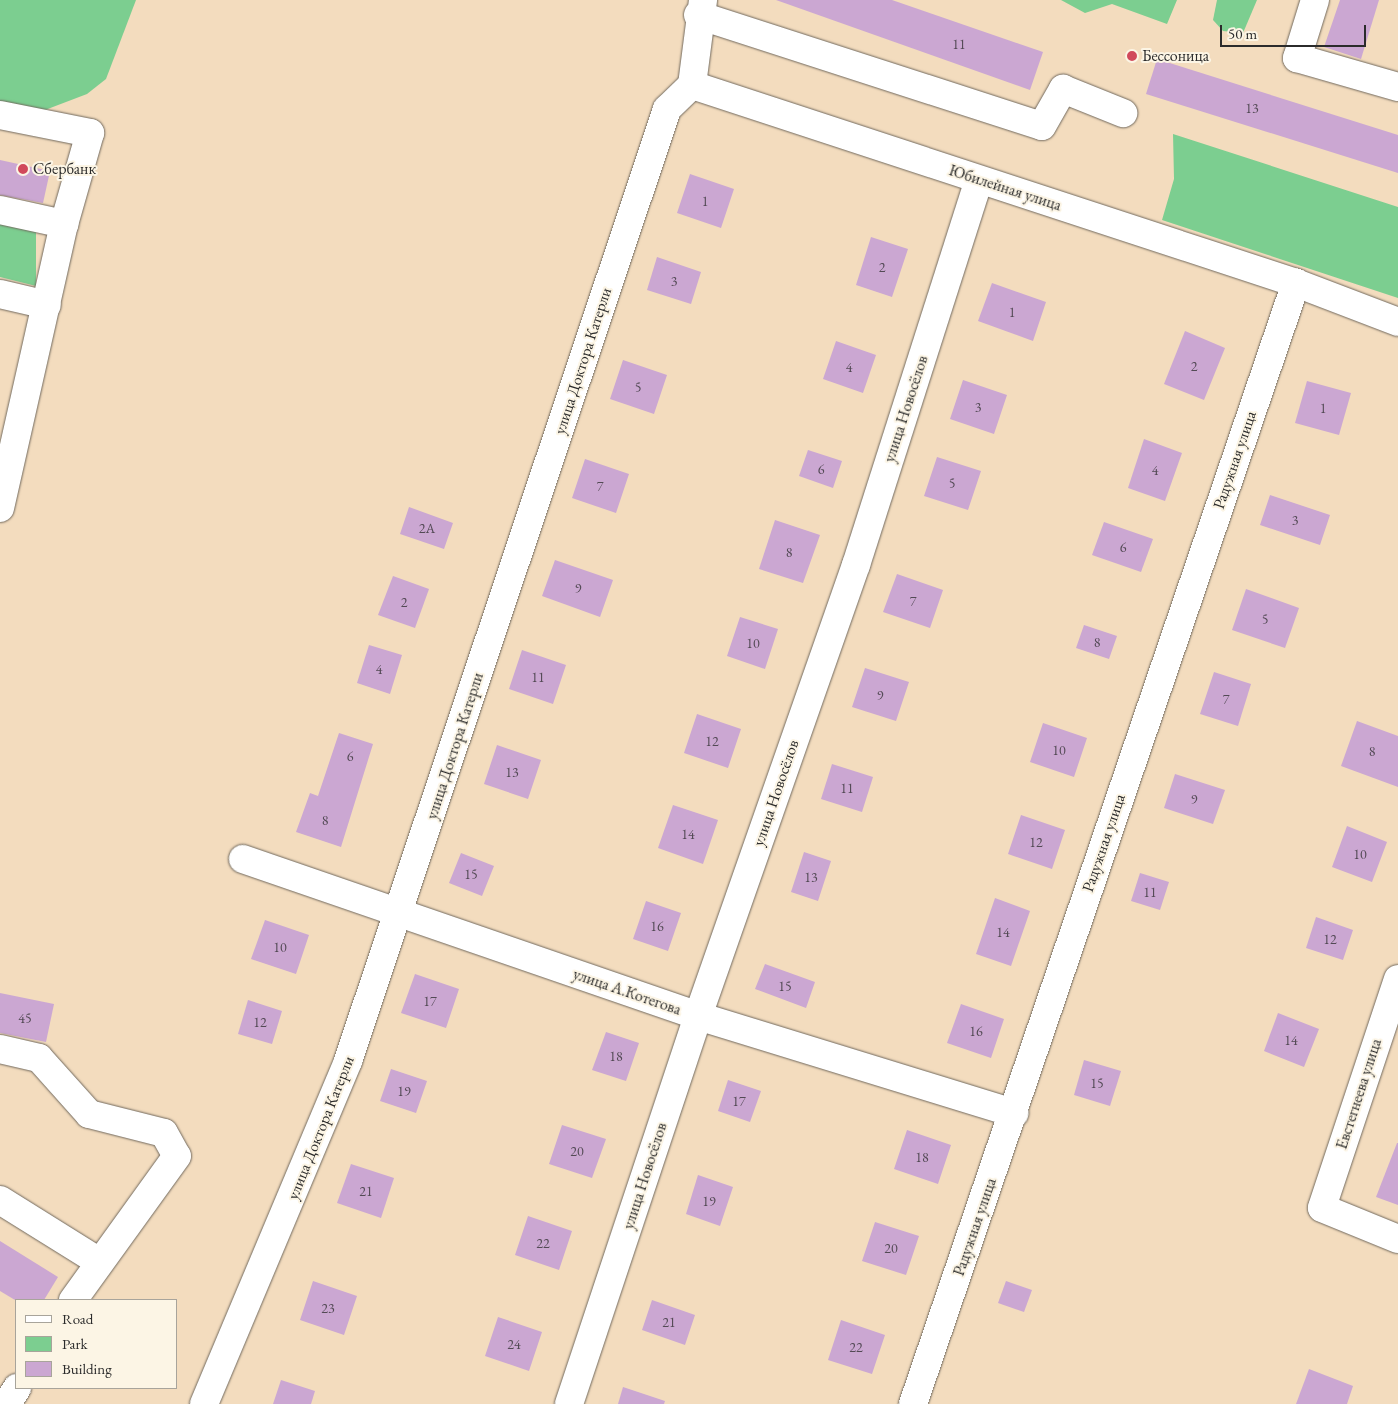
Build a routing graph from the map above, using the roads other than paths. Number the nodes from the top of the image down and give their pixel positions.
1 (1315, 0) edge
2 (701, 8) edge
3 (692, 85) junction
4 (1398, 87) edge
5 (1123, 113) dead end
6 (0, 115) edge
7 (979, 180) junction
8 (0, 210) edge
9 (64, 224) junction
10 (1296, 283) junction
11 (0, 294) edge
12 (47, 305) junction
13 (1398, 322) edge
14 (0, 508) edge
15 (243, 859) dead end
16 (397, 914) junction
17 (1398, 979) edge
18 (698, 1016) junction
19 (0, 1049) edge
20 (1014, 1113) junction
21 (0, 1200) edge
22 (1398, 1239) edge
23 (98, 1261) junction
24 (74, 1299) edge
25 (17, 1389) edge
26 (7, 1404) edge
27 (204, 1404) edge
28 (569, 1404) edge
29 (913, 1404) edge

1 - 4 street
2 - 3 street
2 - 5 street
3 - 7 street, Юбилейная улица
3 - 16 street, улица Доктора Катерли
6 - 9 street
7 - 10 street, Юбилейная улица
7 - 18 street, улица Новосёлов
8 - 9 street
9 - 12 street
10 - 13 street, Юбилейная улица
10 - 20 street, Радужная улица
11 - 12 street
12 - 14 street
15 - 16 street, улица А.Котегова
16 - 18 street, улица А.Котегова
16 - 27 street, улица Доктора Катерли
17 - 22 street, Евстегнеева улица
18 - 20 street, улица А.Котегова
18 - 28 street, улица Новосёлов
19 - 23 street
20 - 29 street, Радужная улица
21 - 23 street
23 - 24 street
25 - 26 street

